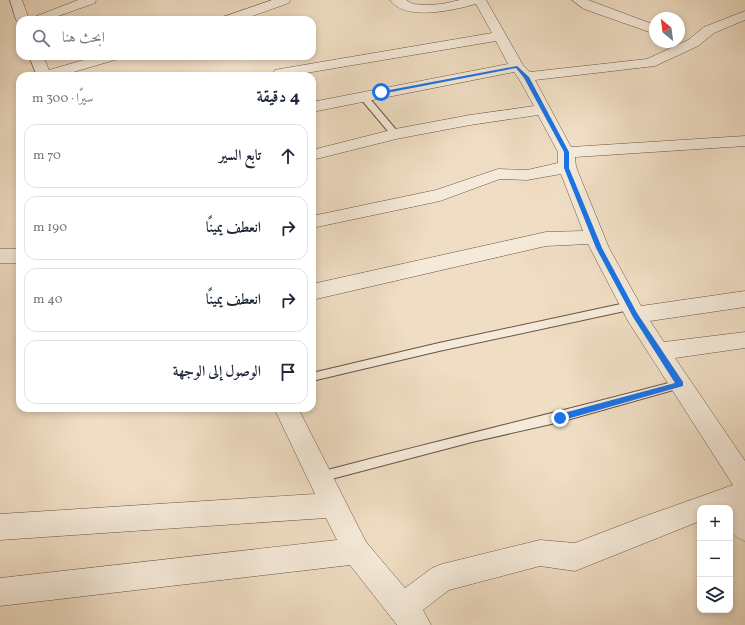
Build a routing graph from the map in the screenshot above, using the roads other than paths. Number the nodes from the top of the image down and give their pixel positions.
1 (16, 0) edge
2 (90, 0) edge
3 (284, 0) edge
4 (396, 0) edge
5 (474, 0) edge
6 (480, 0) edge
7 (578, 0) edge
8 (745, 15) edge
9 (22, 16) edge
10 (46, 16) edge
11 (239, 16) edge
12 (649, 28) edge
13 (501, 36) junction
14 (685, 40) edge
15 (693, 43) junction
16 (38, 60) edge
17 (99, 60) edge
18 (42, 72) edge
19 (58, 72) edge
20 (286, 72) edge
21 (522, 72) junction
22 (363, 96) junction
23 (316, 106) edge
24 (544, 109) junction
25 (395, 134) junction
26 (745, 141) edge
27 (316, 154) edge
28 (566, 160) junction
29 (316, 221) edge
30 (595, 238) junction
31 (0, 256) edge
32 (16, 256) edge
33 (316, 291) edge
34 (745, 299) edge
35 (633, 311) junction
36 (745, 340) edge
37 (659, 351) junction
38 (316, 376) edge
39 (680, 384) junction
40 (288, 412) edge
41 (320, 476) junction
42 (745, 482) edge
43 (725, 501) edge
44 (334, 505) junction
45 (697, 511) edge
46 (0, 527) edge
47 (745, 528) edge
48 (356, 551) junction
49 (0, 592) edge
50 (409, 616) edge

1 - 9 street
2 - 10 street
3 - 11 street
4 - 5 street
6 - 13 street
7 - 12 street
8 - 15 street
13 - 20 street
13 - 21 street
14 - 15 street
15 - 21 street
16 - 18 street
17 - 19 street
21 - 22 street
21 - 24 street
22 - 23 street
22 - 25 lane
24 - 25 street
24 - 28 street
25 - 27 street
26 - 28 street
28 - 29 street
28 - 30 street
30 - 33 street
30 - 35 street
31 - 32 street
34 - 35 street
35 - 37 street
35 - 38 lane
36 - 37 street
37 - 39 street
39 - 41 lane
39 - 42 street
40 - 41 street
41 - 44 street
43 - 47 street
44 - 46 street
44 - 48 street
45 - 50 street
48 - 49 street
48 - 50 street

